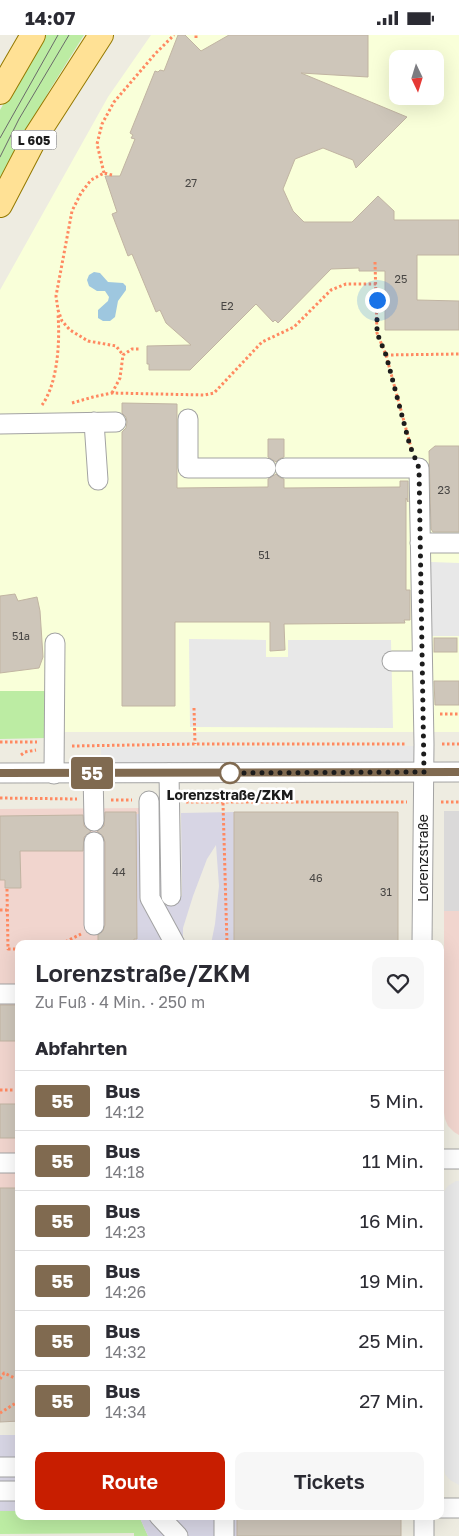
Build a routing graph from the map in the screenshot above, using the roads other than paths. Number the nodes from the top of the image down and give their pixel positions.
1 (33, 35) edge
2 (102, 35) edge
3 (0, 92) edge
4 (0, 205) edge
5 (188, 419) dead end
6 (94, 422) junction
7 (116, 422) dead end
8 (0, 424) edge
9 (266, 468) dead end
10 (285, 468) dead end
11 (98, 480) dead end
12 (420, 543) junction
13 (459, 543) edge
14 (55, 643) dead end
15 (392, 661) dead end
16 (422, 661) junction
17 (424, 772) junction
18 (459, 772) edge
19 (0, 773) edge
20 (54, 773) junction
21 (93, 773) junction
22 (169, 773) junction
23 (149, 801) road end
24 (94, 821) dead end
25 (94, 842) dead end
26 (171, 896) dead end
27 (94, 925) dead end
28 (173, 940) edge
29 (422, 940) edge
30 (0, 994) edge
31 (15, 994) edge
32 (444, 1159) edge
33 (459, 1159) edge
34 (0, 1163) edge
35 (15, 1163) edge
36 (0, 1467) edge
37 (15, 1467) edge
38 (0, 1491) edge
39 (15, 1491) edge
40 (444, 1508) edge
41 (459, 1508) edge
42 (164, 1520) edge
43 (224, 1520) edge
44 (424, 1520) edge
45 (178, 1536) edge
46 (224, 1536) edge
47 (424, 1536) edge

1 - 3 main road
2 - 4 main road, L 605
5 - 9 street
6 - 7 street
6 - 8 street
6 - 11 street
10 - 12 street, Lorenzstraße
12 - 13 street
12 - 16 street, Lorenzstraße
14 - 20 street
15 - 16 street
16 - 17 street, Lorenzstraße
17 - 18 street
17 - 22 street
17 - 29 street, Lorenzstraße
19 - 20 street
20 - 21 street
21 - 22 street
21 - 24 street
22 - 26 street
23 - 28 street
25 - 27 street
30 - 31 street
32 - 33 street
34 - 35 street
36 - 37 street
38 - 39 street
40 - 41 street
42 - 45 street
43 - 46 street
44 - 47 street

